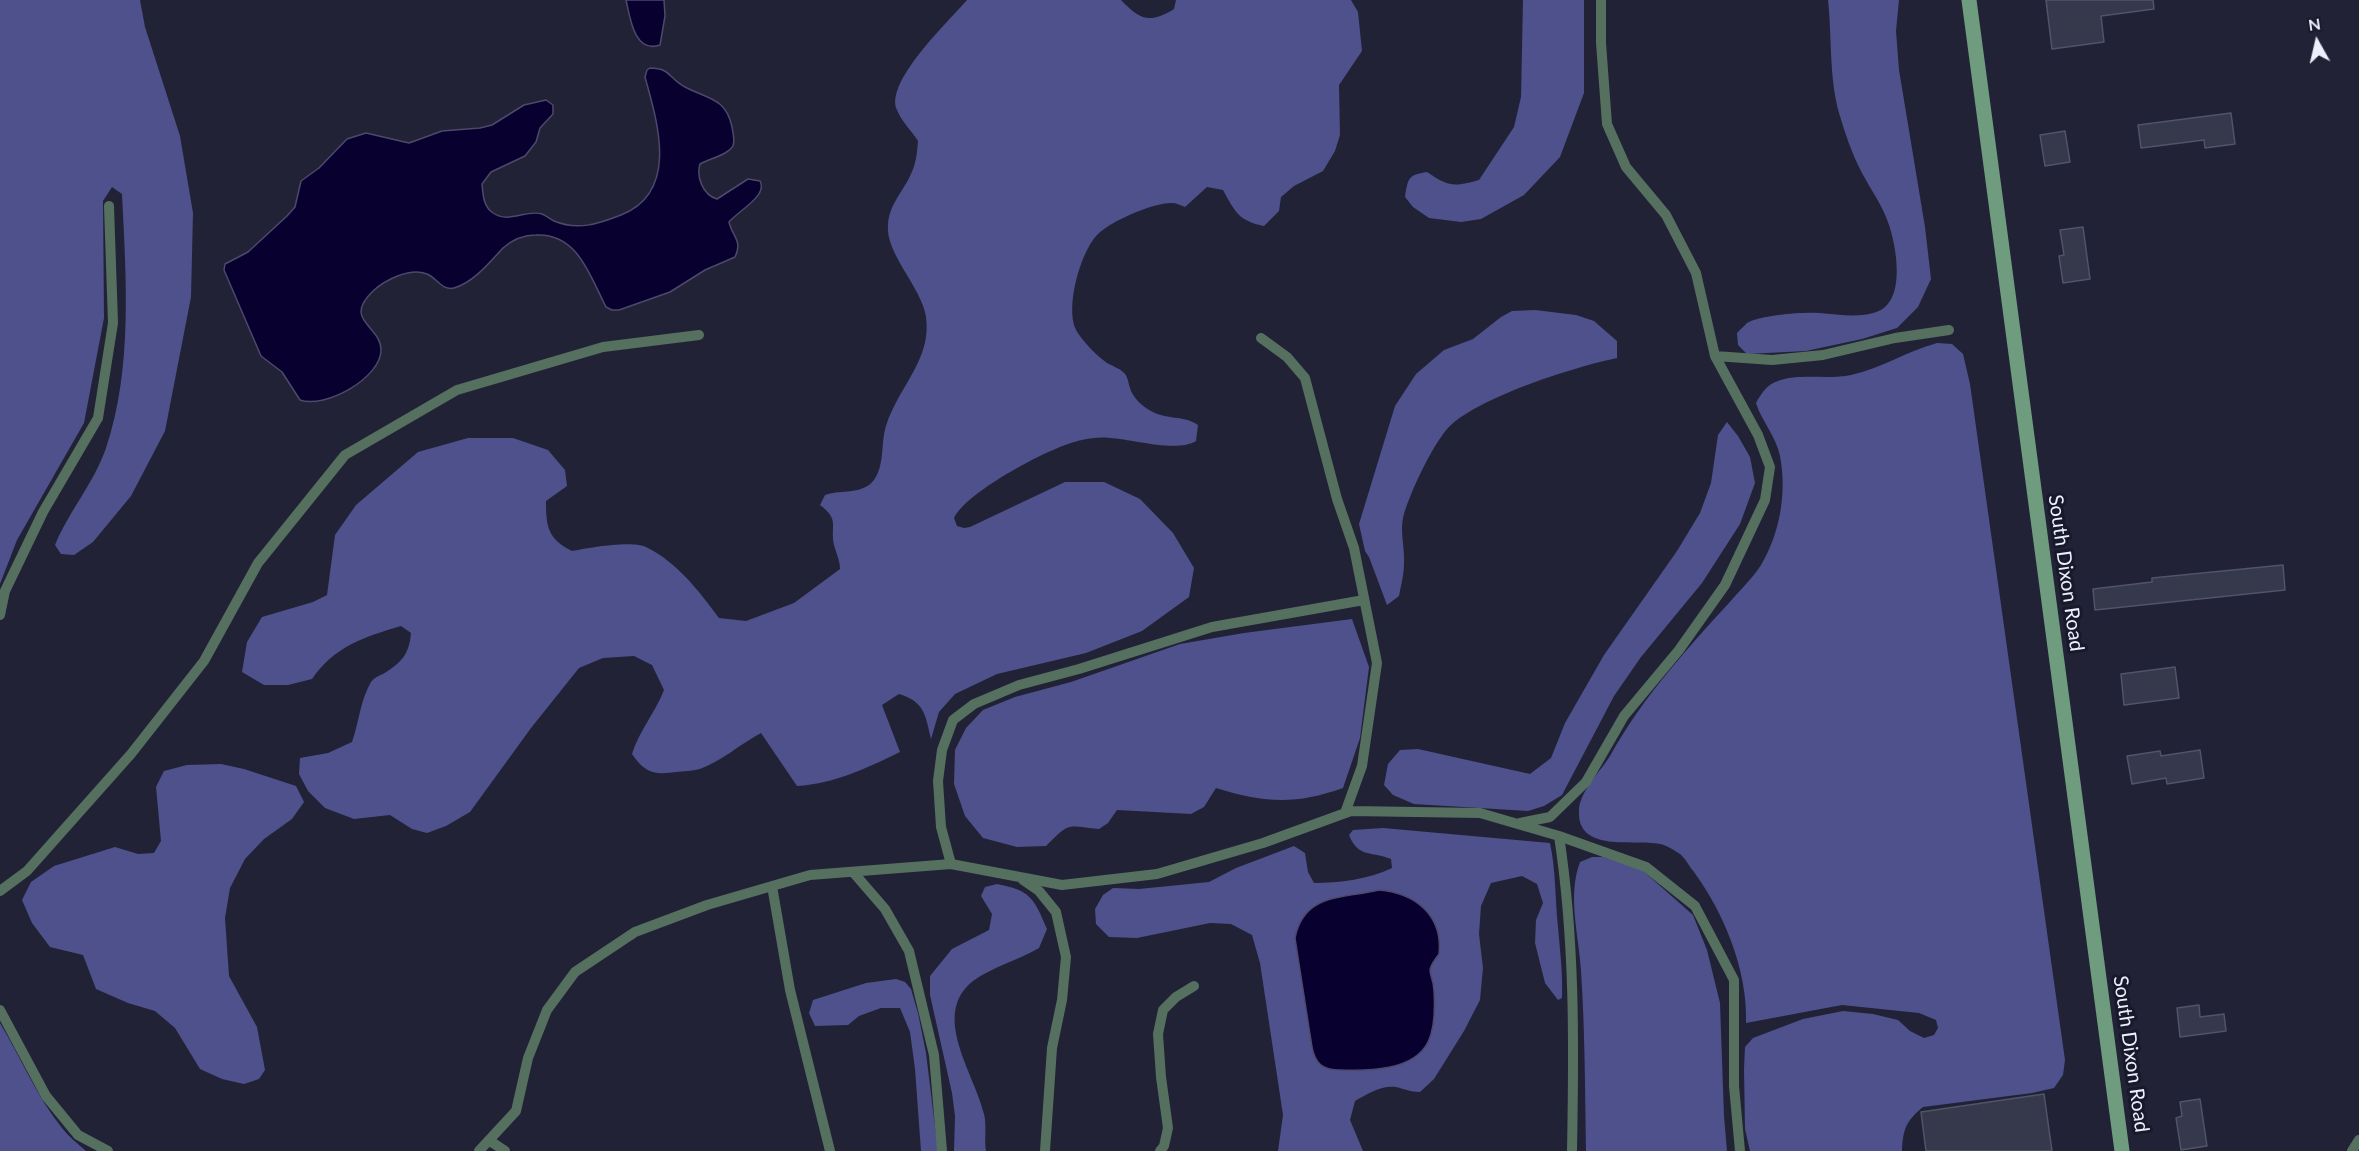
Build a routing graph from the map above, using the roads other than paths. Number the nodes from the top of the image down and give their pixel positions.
1 (1601, 0) edge
2 (1969, 0) edge
3 (109, 206) dead end
4 (1949, 330) dead end
5 (699, 335) dead end
6 (1261, 338) dead end
7 (1715, 356) junction
8 (1364, 600) junction
9 (0, 615) edge
10 (1345, 813) junction
11 (1517, 824) junction
12 (1559, 836) junction
13 (951, 864) junction
14 (853, 872) junction
15 (1018, 877) junction
16 (772, 886) junction
17 (0, 891) edge
18 (1194, 986) dead end
19 (0, 1010) edge
20 (2359, 1140) edge
21 (490, 1141) junction
22 (108, 1151) edge
23 (479, 1151) edge
24 (506, 1151) edge
25 (830, 1151) edge
26 (942, 1151) edge
27 (1045, 1151) edge
28 (1160, 1151) edge
29 (1572, 1151) edge
30 (1740, 1151) edge
31 (2122, 1151) edge
32 (2352, 1151) edge

1 - 7 lane
2 - 31 main road, South Dixon Road
3 - 9 lane
4 - 7 lane
5 - 17 lane
6 - 8 lane
7 - 11 lane
8 - 10 lane
8 - 13 lane
10 - 11 lane
10 - 15 lane
11 - 12 lane
12 - 29 lane
12 - 30 lane
13 - 14 lane
13 - 15 lane
14 - 16 lane
14 - 26 lane
15 - 27 lane
16 - 21 lane
16 - 25 lane
18 - 28 lane
19 - 22 lane
20 - 32 lane
21 - 23 lane
21 - 24 lane

